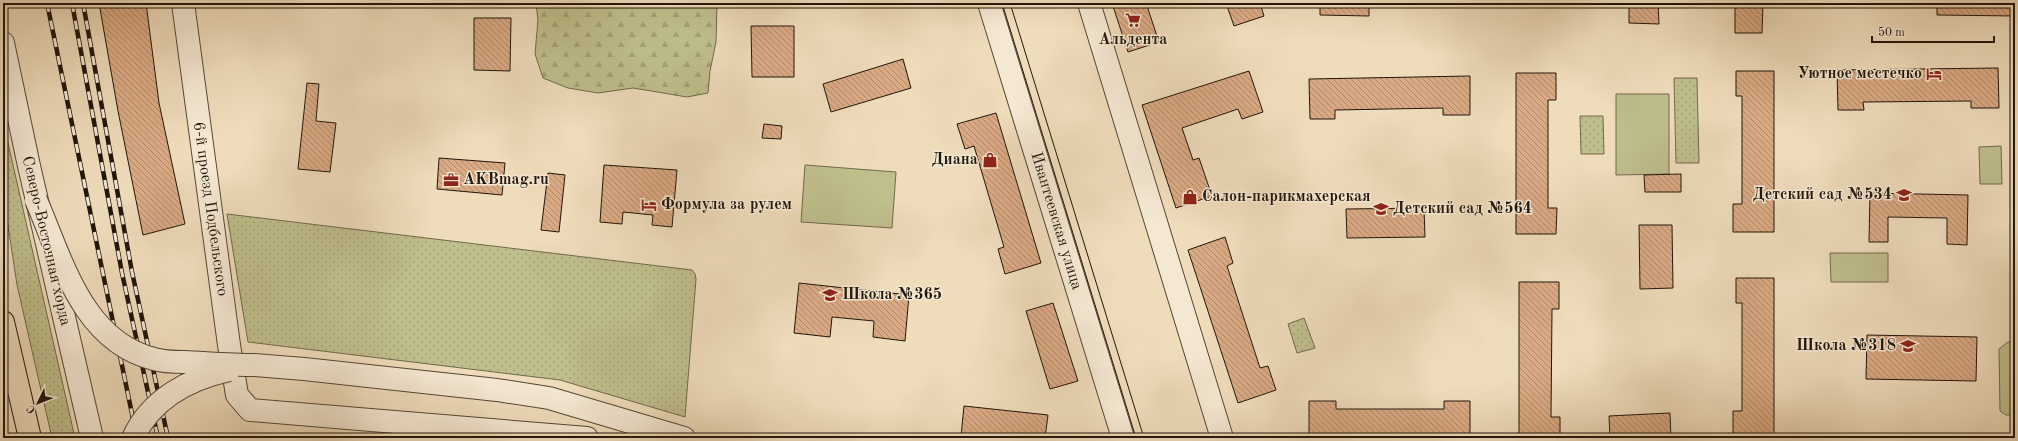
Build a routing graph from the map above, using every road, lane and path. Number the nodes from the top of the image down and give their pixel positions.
1 (183, 3) edge
2 (989, 3) edge
3 (1089, 3) edge
4 (3, 43) edge
5 (36, 200) junction
6 (3, 322) edge
7 (254, 365) junction
8 (30, 438) edge
9 (92, 438) edge
10 (134, 438) edge
11 (587, 438) edge
12 (684, 438) edge
13 (1123, 438) edge
14 (1222, 438) edge

1 - 11 street, 6-й проезд Подбельского
2 - 13 street, Ивантеевская улица
3 - 14 street
4 - 5 street, Северо-Восточная хорда
5 - 7 street, bridge
5 - 9 street, Северо-Восточная хорда, bridge
6 - 8 main road
7 - 10 street, bridge
7 - 12 street

